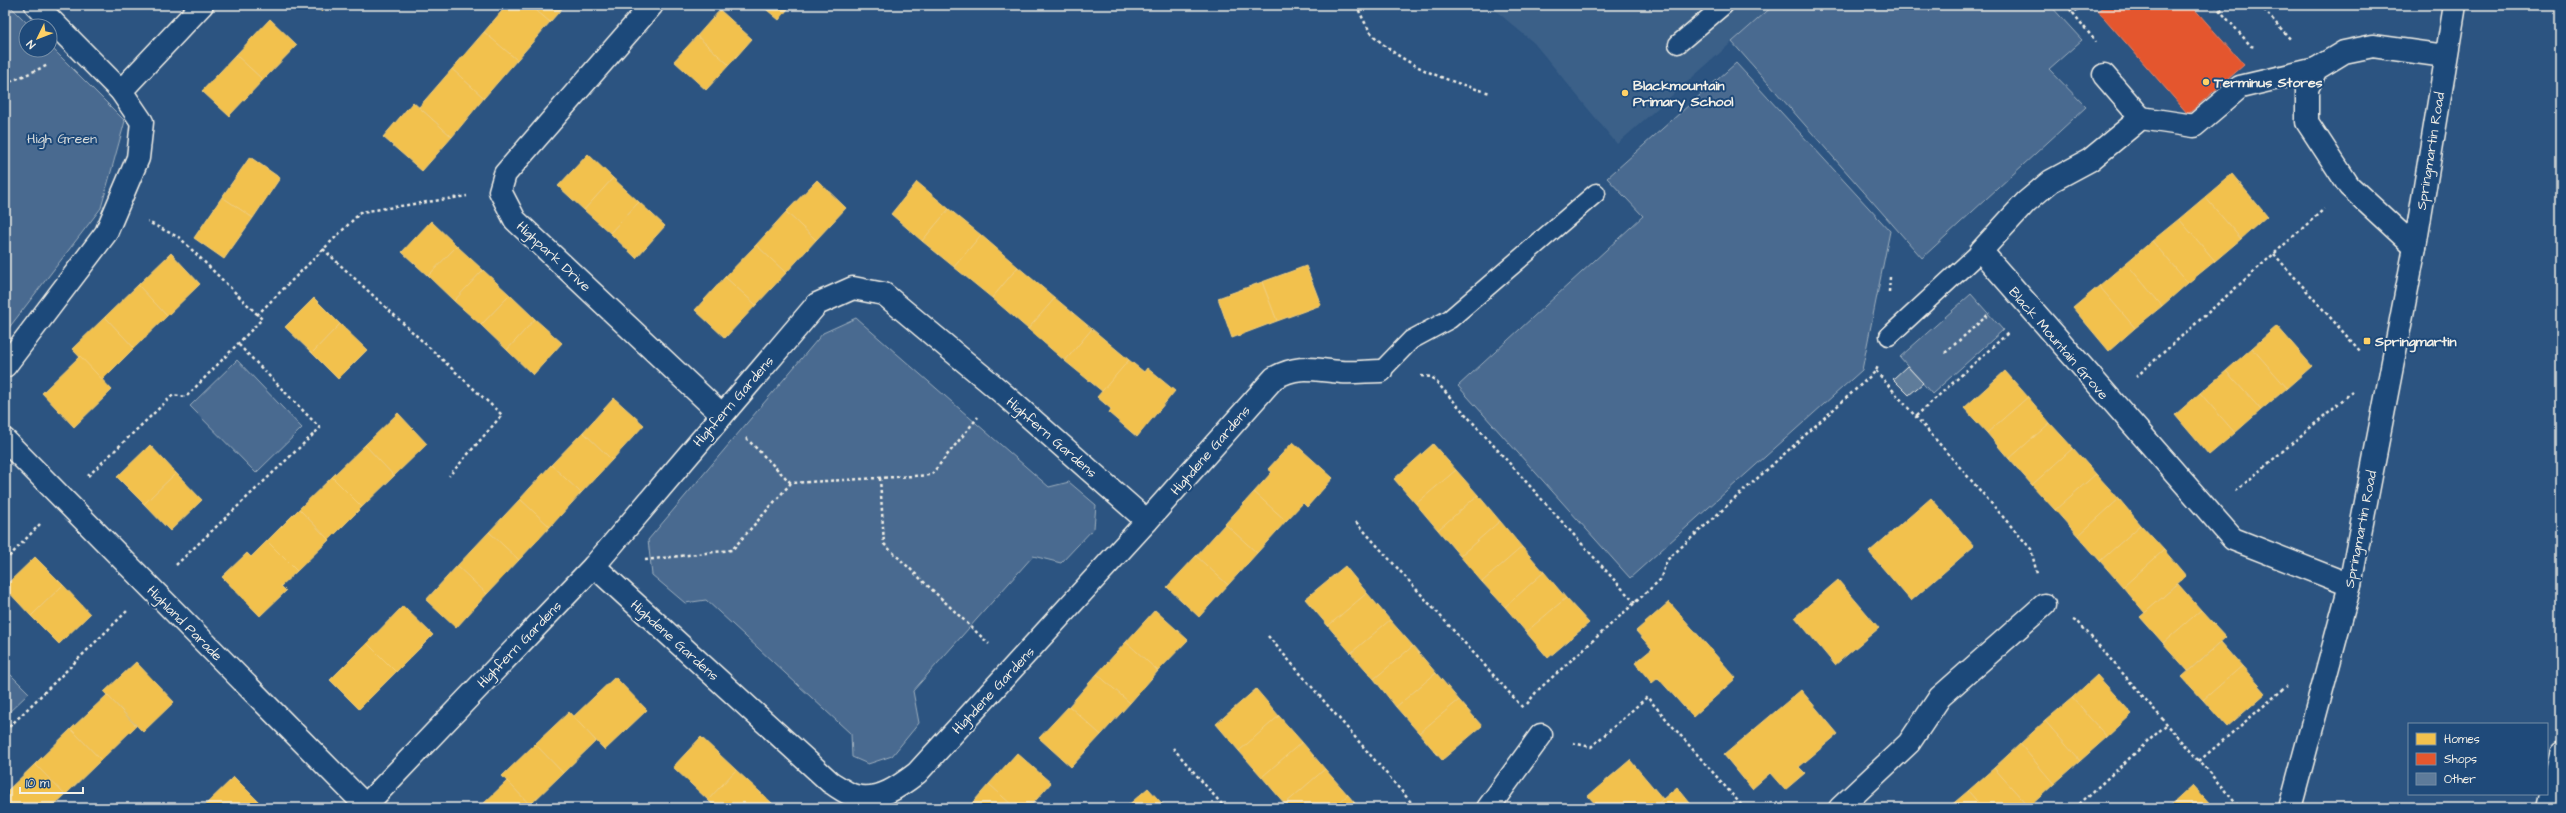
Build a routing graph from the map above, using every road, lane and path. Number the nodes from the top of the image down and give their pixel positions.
1 (36, 5) edge
2 (202, 5) edge
3 (652, 5) edge
4 (1356, 5) edge
5 (1724, 5) edge
6 (2066, 5) edge
7 (2082, 5) edge
8 (2215, 5) edge
9 (2227, 5) edge
10 (2260, 5) edge
11 (2455, 5) edge
12 (2220, 11) junction
13 (2073, 13) junction
14 (1678, 44) dead end
15 (2258, 48) dead end
16 (81, 50) junction
17 (2445, 56) junction
18 (2316, 69) junction
19 (2104, 75) joint
20 (5, 84) edge
21 (121, 91) junction
22 (1490, 93) dead end
23 (2141, 118) junction
24 (2349, 186) junction
25 (500, 191) junction
26 (1596, 193) dead end
27 (117, 207) junction
28 (2415, 247) junction
29 (323, 249) junction
30 (1981, 251) junction
31 (2274, 254) junction
32 (2013, 290) junction
33 (2032, 311) junction
34 (257, 314) junction
35 (1889, 336) dead end
36 (238, 344) junction
37 (1945, 352) dead end
38 (5, 366) edge
39 (1382, 371) junction
40 (2390, 380) junction
41 (1000, 391) junction
42 (2110, 400) junction
43 (722, 414) junction
44 (1916, 416) junction
45 (5, 440) edge
46 (449, 476) dead end
47 (880, 478) junction
48 (791, 483) junction
49 (63, 499) junction
50 (2210, 514) junction
51 (1147, 521) junction
52 (1356, 522) dead end
53 (5, 560) edge
54 (594, 566) junction
55 (2350, 585) junction
56 (151, 588) junction
57 (1635, 604) junction
58 (2044, 605) junction
59 (1268, 636) dead end
60 (1014, 668) junction
61 (2292, 681) dead end
62 (1523, 708) junction
63 (2167, 724) junction
64 (5, 731) edge
65 (1541, 735) junction
66 (1173, 748) dead end
67 (2561, 754) edge
68 (2199, 761) junction
69 (365, 807) edge
70 (1224, 808) edge
71 (1416, 808) edge
72 (1488, 808) edge
73 (1744, 808) edge
74 (1840, 808) edge
75 (2075, 808) edge
76 (2240, 808) edge
77 (2290, 808) edge
78 (2548, 808) edge

1 - 16 street
2 - 21 street
3 - 25 street
4 - 22 path
5 - 14 lane
6 - 13 path
7 - 13 path
8 - 12 path
9 - 12 path
10 - 18 path
11 - 17 street, Springmartin Road
12 - 15 path
13 - 19 path
16 - 20 path
16 - 21 street
17 - 18 street
17 - 28 street, Springmartin Road
18 - 23 street
18 - 24 street
19 - 23 street
21 - 27 street
23 - 30 street
24 - 28 street
24 - 31 path
25 - 29 path
25 - 43 street, Highpark Drive
26 - 39 lane
27 - 34 path
27 - 38 street
28 - 40 street, Springmartin Road
29 - 34 path
29 - 46 path
30 - 32 street, Black Mountain Grove
30 - 35 lane
31 - 40 path
31 - 42 path
32 - 33 street, Black Mountain Grove
32 - 37 path
33 - 42 street, Black Mountain Grove
33 - 44 path
34 - 36 path
36 - 49 path
36 - 56 path
39 - 51 street, Highdene Gardens
39 - 57 path
40 - 50 path
40 - 55 street, Springmartin Road
41 - 43 street, Highfern Gardens
41 - 47 path
41 - 51 street, Highfern Gardens
42 - 50 street, Black Mountain Grove
43 - 48 path
43 - 54 street, Highfern Gardens
44 - 57 path
44 - 58 path
45 - 49 street, Highland Parade
47 - 48 path
47 - 60 path
48 - 54 path
49 - 53 path
49 - 56 street, Highland Parade
50 - 55 street, Black Mountain Grove
51 - 60 street, Highdene Gardens
52 - 62 path
54 - 60 street, Highdene Gardens
54 - 69 street, Highfern Gardens
55 - 77 street, Springmartin Road
56 - 64 path
56 - 69 street, Highland Parade
57 - 62 path
58 - 63 path
58 - 74 street
59 - 71 path
61 - 68 path
62 - 65 path
63 - 68 path
63 - 75 path
65 - 72 street
65 - 73 path
66 - 70 path
67 - 78 street
68 - 76 path

